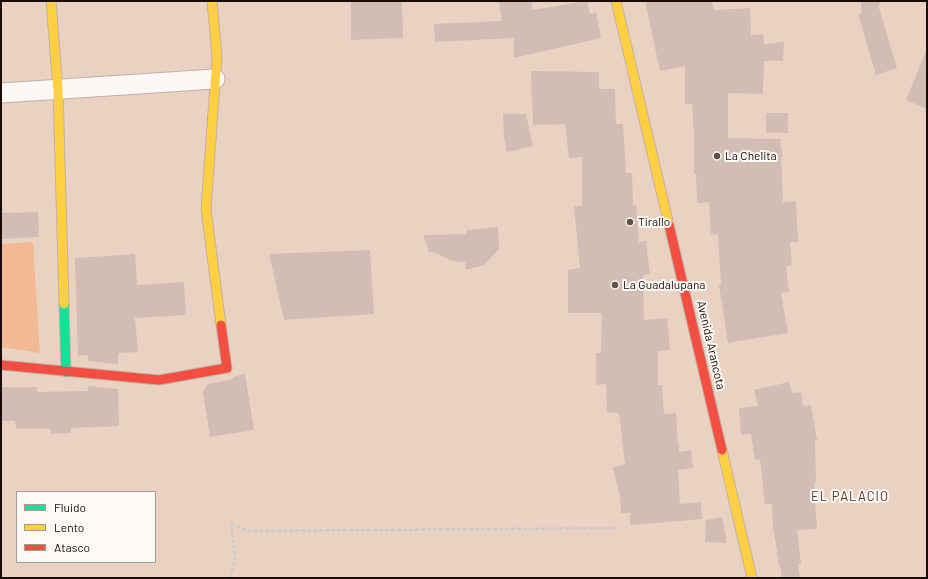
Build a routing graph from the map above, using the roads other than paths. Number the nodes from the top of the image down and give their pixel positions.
1 (51, 1) edge
2 (212, 1) edge
3 (616, 1) edge
4 (215, 79) junction
5 (58, 90) junction
6 (1, 93) edge
7 (1, 365) edge
8 (66, 372) junction
9 (752, 578) edge

1 - 5 street
2 - 4 street
3 - 9 street, Avenida Arancota
4 - 5 street
4 - 8 street
5 - 6 street
5 - 8 street
7 - 8 street

